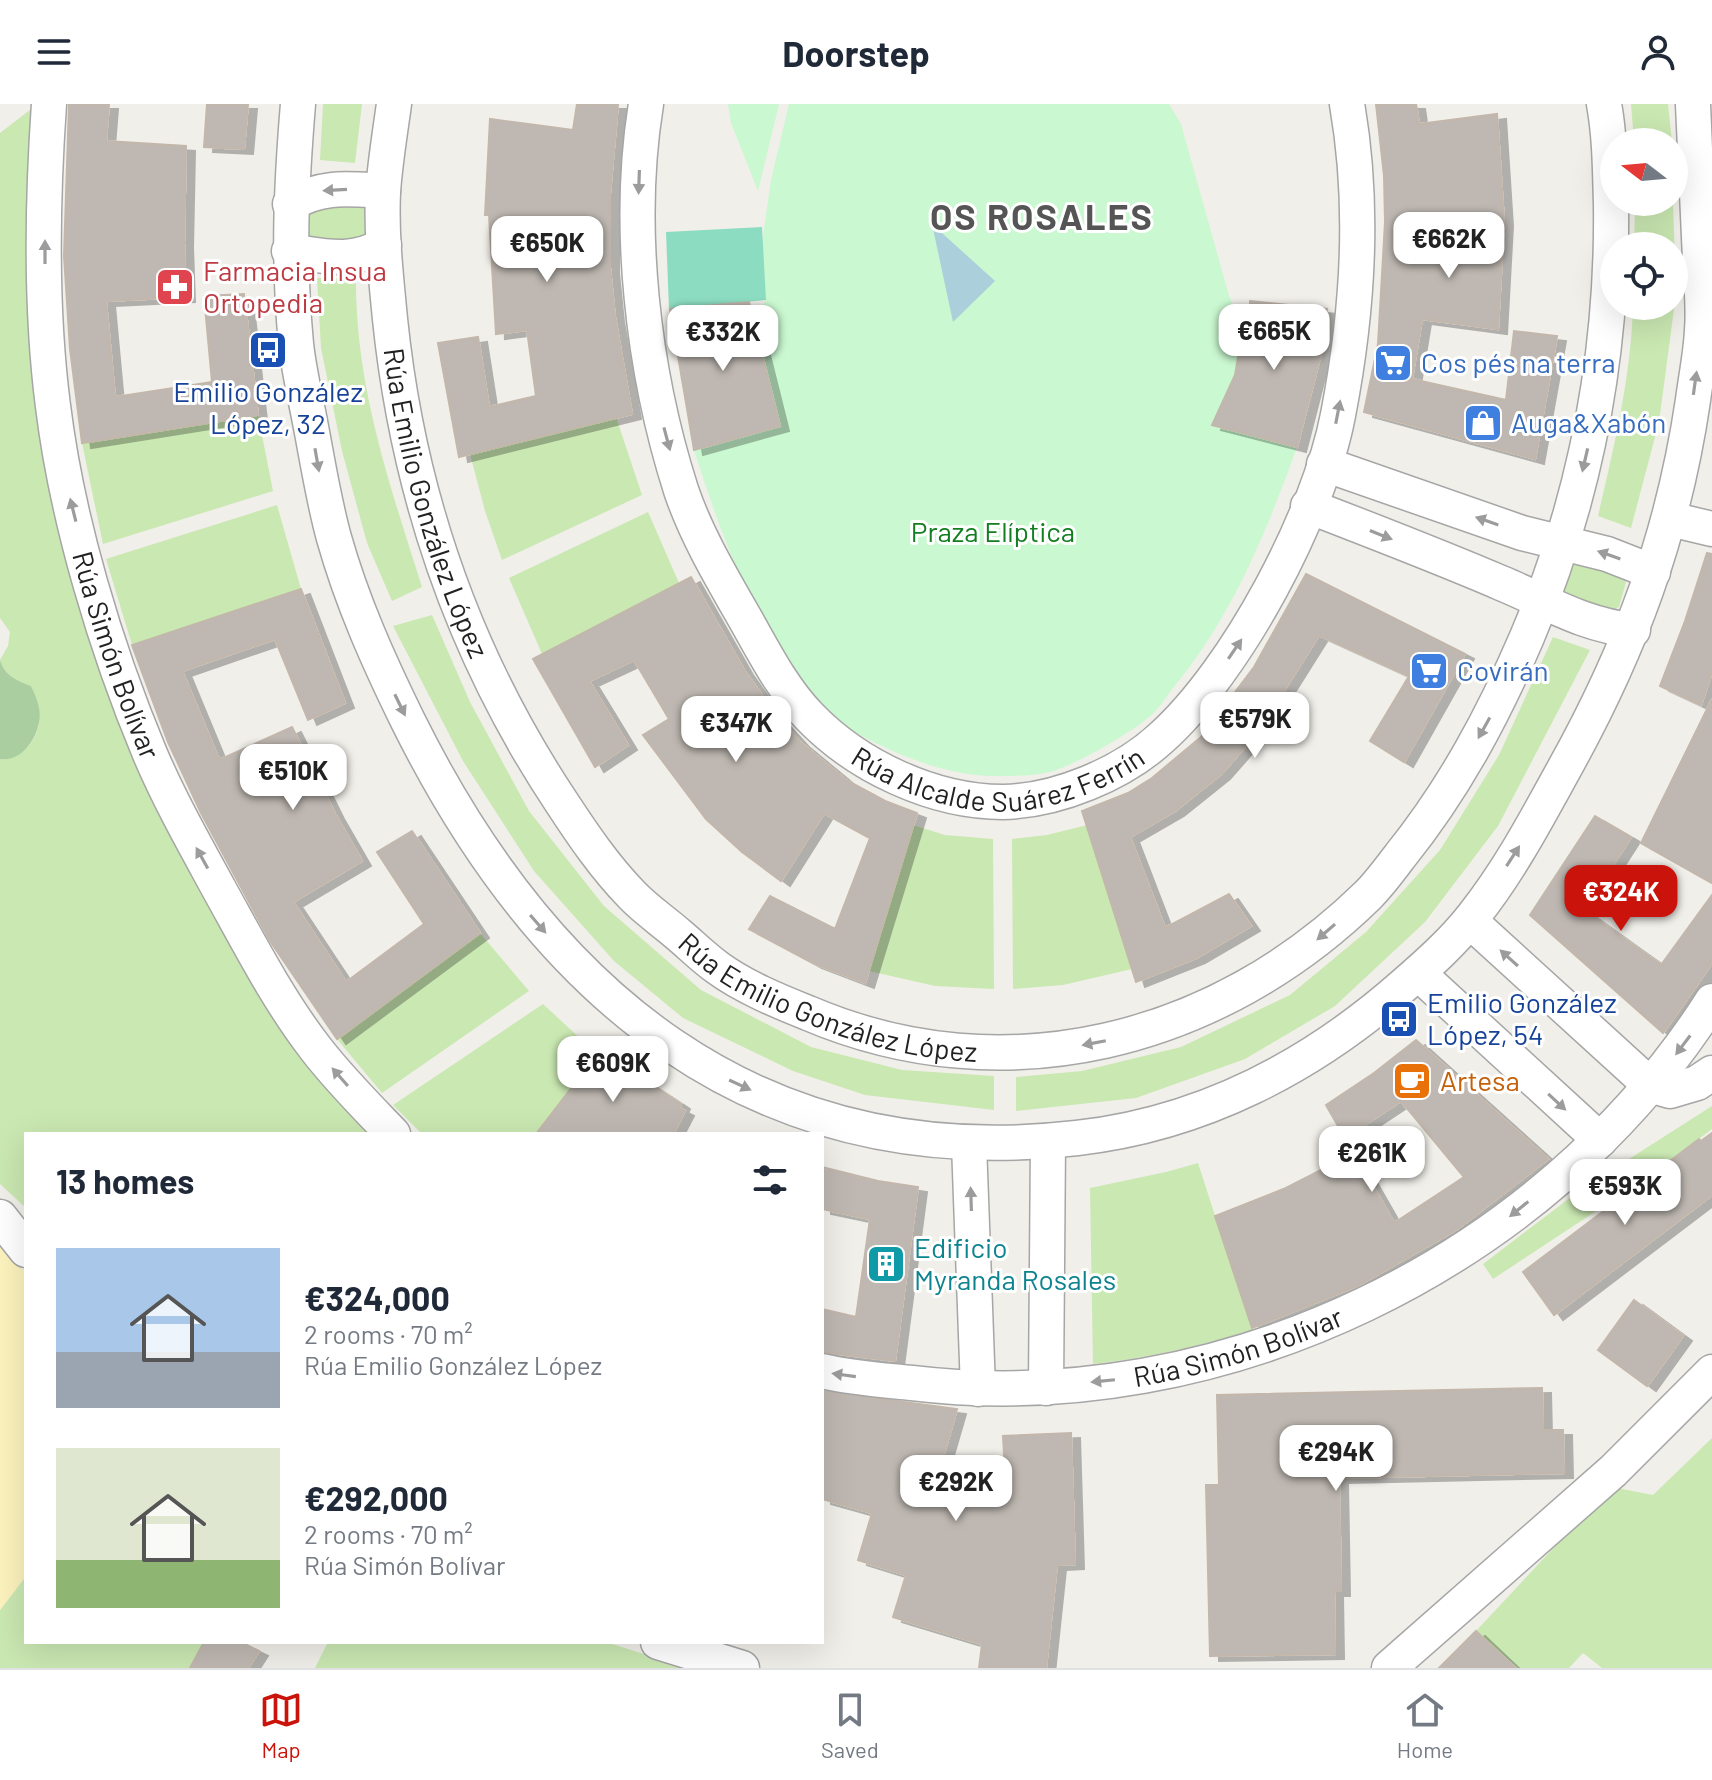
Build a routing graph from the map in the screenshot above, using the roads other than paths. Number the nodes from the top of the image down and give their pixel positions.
1 (49, 104) edge
2 (298, 104) edge
3 (394, 104) edge
4 (646, 104) edge
5 (1347, 104) edge
6 (1604, 104) edge
7 (1693, 104) edge
8 (383, 191) junction
9 (290, 204) junction
10 (384, 245) junction
11 (289, 251) junction
12 (1699, 449) edge
13 (1324, 464) junction
14 (1308, 506) junction
15 (1670, 519) junction
16 (1712, 529) edge
17 (1562, 544) junction
18 (1653, 572) junction
19 (1541, 603) junction
20 (1633, 630) junction
21 (1470, 921) junction
22 (1418, 973) junction
23 (1712, 1001) edge
24 (1712, 1073) edge
25 (1650, 1085) junction
26 (391, 1132) edge
27 (1600, 1140) junction
28 (1048, 1141) junction
29 (969, 1144) junction
30 (0, 1217) edge
31 (24, 1247) edge
32 (824, 1371) edge
33 (1712, 1372) edge
34 (1046, 1388) junction
35 (978, 1389) junction
36 (664, 1644) edge
37 (742, 1668) edge
38 (1389, 1668) edge

26 -> 1 street, Rúa Simón Bolívar
2 - 9 street
3 - 8 street, Rúa Emilio González López
4 -> 14 street, Rúa Alcalde Suárez Ferrín
13 -> 5 street, Rúa Alcalde Suárez Ferrín
6 -> 17 street, Rúa Emilio González López
12 -> 7 street
8 -> 9 street
8 - 10 street, Rúa Emilio González López
9 - 11 street
10 - 11 street
19 -> 10 street, Rúa Emilio González López
11 -> 29 street
12 - 15 street
13 - 14 street, Rúa Alcalde Suárez Ferrín
17 -> 13 street
14 -> 19 street
15 - 16 street
15 - 18 street
18 -> 17 street
17 - 19 street, Rúa Emilio González López
18 - 20 street
19 - 20 street
21 -> 20 street
21 - 22 street
25 -> 21 street
22 -> 27 street
22 - 28 street
23 -> 25 street, Rúa Simón Bolívar
24 - 25 street
25 - 27 street, Rúa Simón Bolívar
27 -> 34 street, Rúa Simón Bolívar
28 - 29 street
28 - 34 street
35 -> 29 street
30 - 31 street
35 -> 32 street, Rúa Simón Bolívar
33 - 38 street
34 - 35 street, Rúa Simón Bolívar
36 - 37 street

